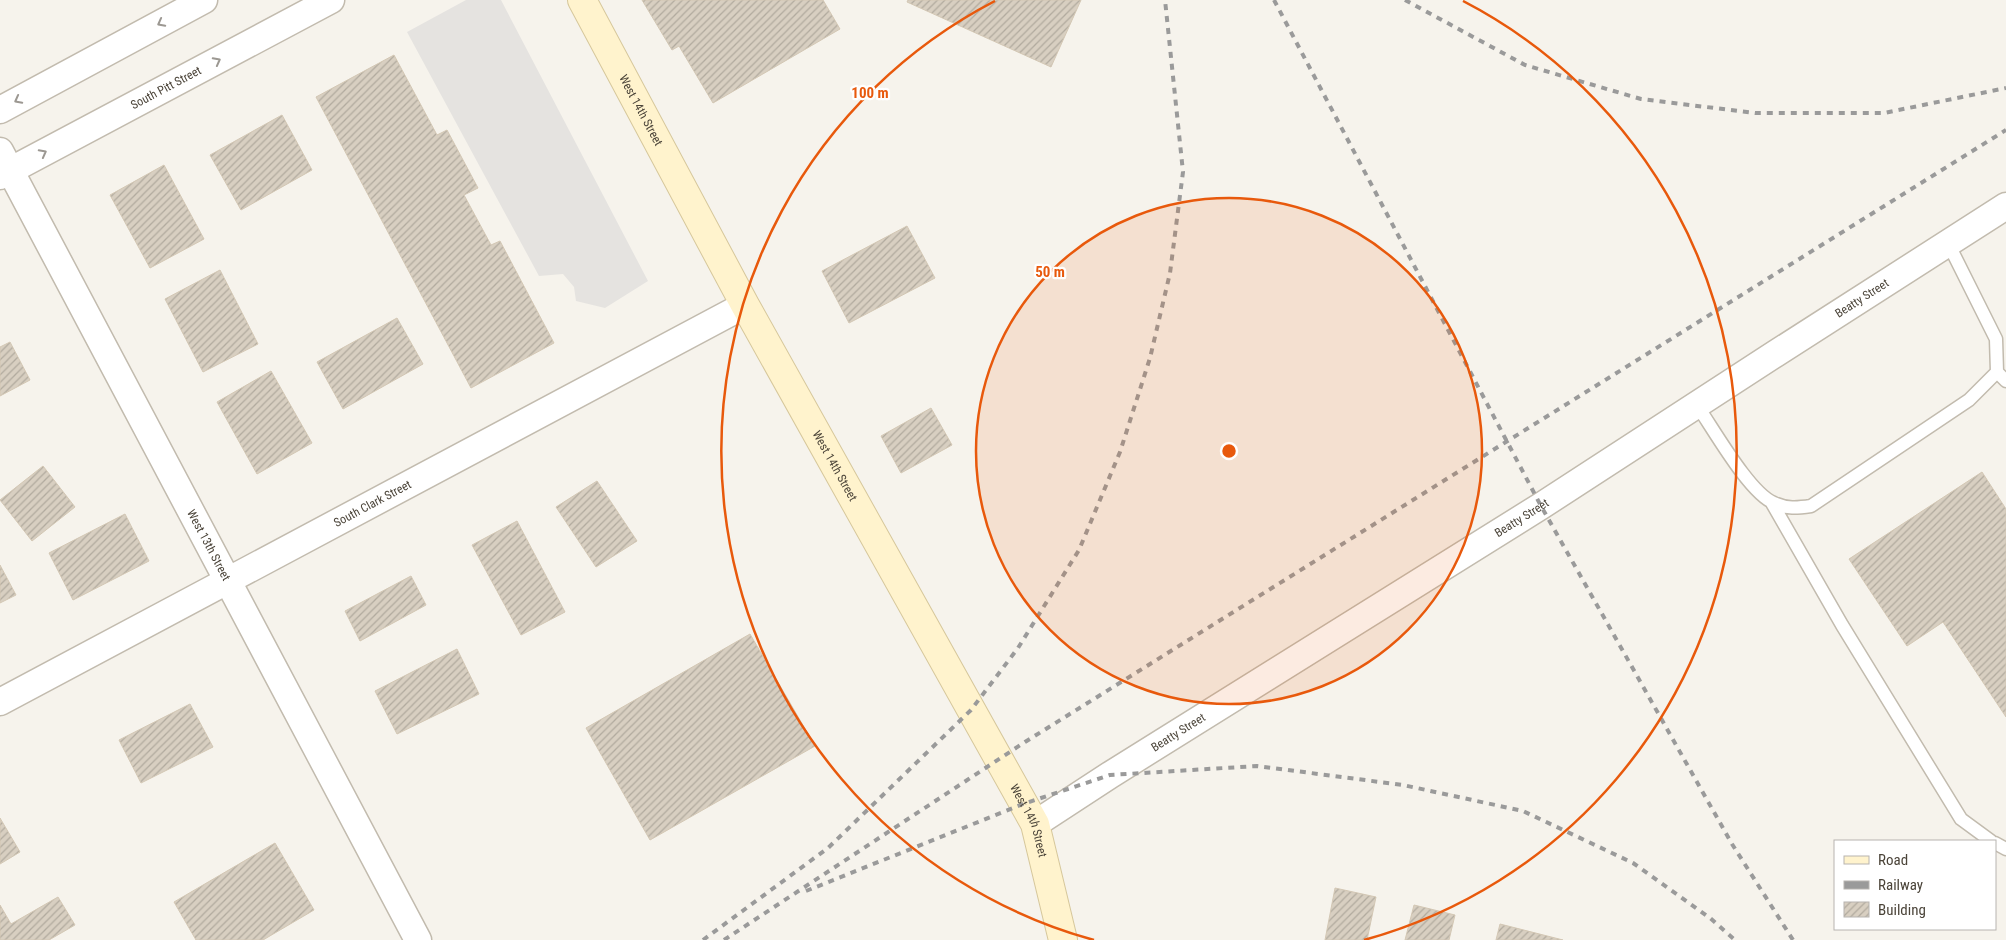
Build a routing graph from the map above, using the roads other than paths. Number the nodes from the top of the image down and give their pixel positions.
1 (204, 0) edge
2 (332, 0) edge
3 (582, 0) edge
4 (0, 110) edge
5 (3, 166) edge
6 (2006, 206) edge
7 (1948, 243) junction
8 (745, 305) junction
9 (2002, 377) edge
10 (1696, 404) junction
11 (1772, 503) junction
12 (228, 580) junction
13 (0, 702) edge
14 (1035, 824) junction
15 (1990, 840) edge
16 (418, 940) edge
17 (1063, 940) edge

1 -> 4 street
5 -> 2 street, South Pitt Street
3 - 8 street, West 14th Street
5 - 12 street, West 13th Street
6 - 7 street, Beatty Street
7 - 9 lane
7 - 10 street, Beatty Street
8 - 12 street, South Clark Street
8 - 14 street, West 14th Street
9 - 11 lane
10 - 11 lane
10 - 14 street, Beatty Street
11 - 15 lane
12 - 13 street, South Clark Street
12 - 16 street, West 13th Street
14 - 17 street, West 14th Street

